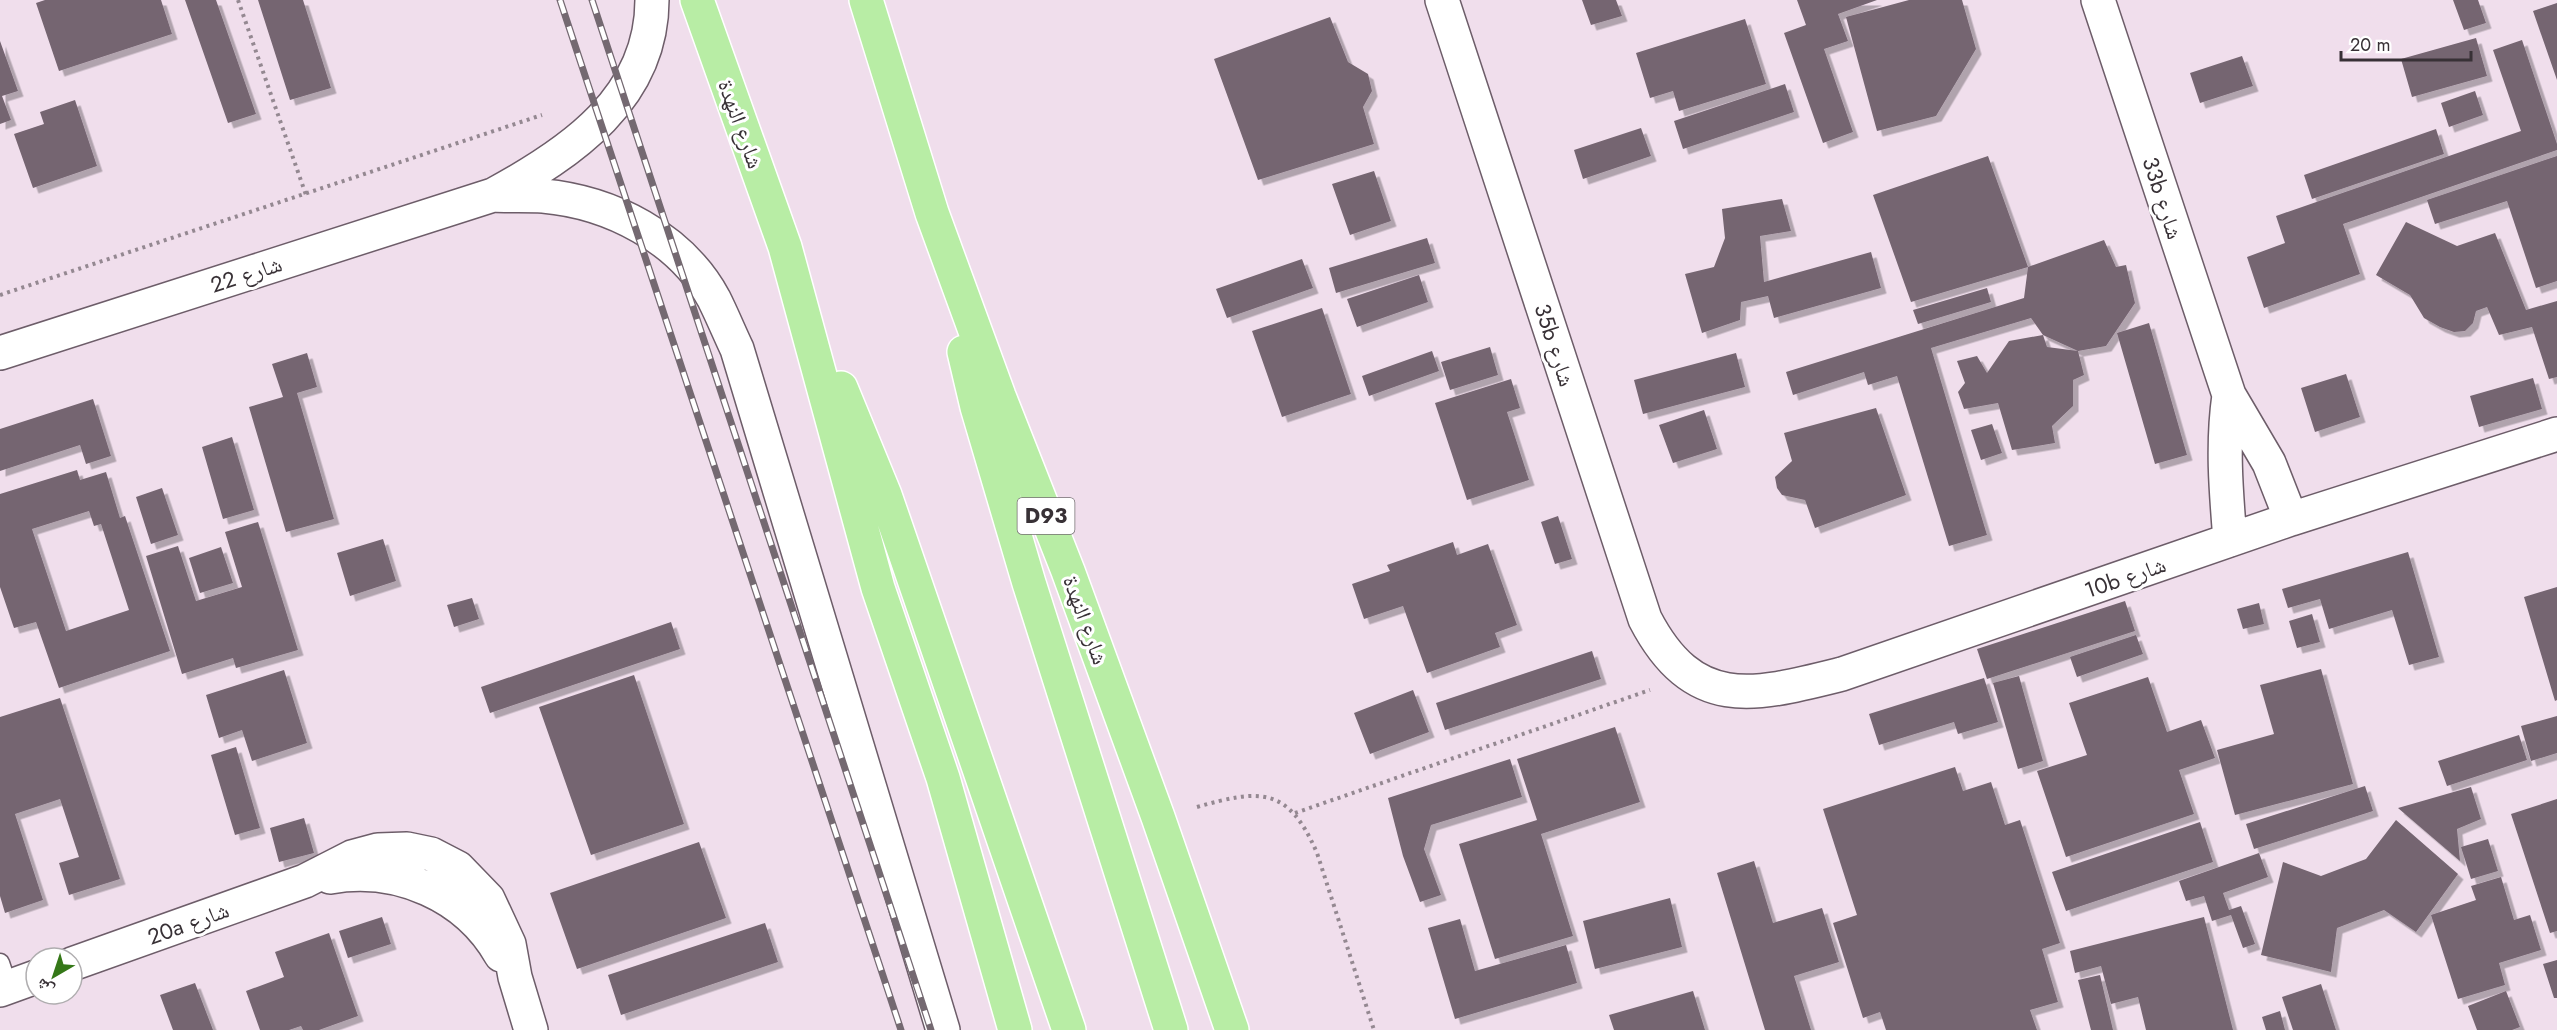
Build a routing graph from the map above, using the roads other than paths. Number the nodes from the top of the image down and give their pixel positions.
1 (652, 0) edge
2 (697, 0) edge
3 (866, 0) edge
4 (1442, 0) edge
5 (2098, 0) edge
6 (493, 195) junction
7 (932, 213) junction
8 (785, 247) junction
9 (0, 352) edge
10 (2229, 395) junction
11 (2557, 434) edge
12 (2290, 519) junction
13 (2230, 540) junction
14 (1691, 676) joint
15 (84, 960) edge
16 (531, 1030) edge
17 (943, 1030) edge
18 (1015, 1030) edge
19 (1069, 1030) edge
20 (1171, 1030) edge
21 (1232, 1030) edge

1 - 6 street
2 - 8 main road, شارع النهدة
3 - 7 main road, شارع النهدة / D93
4 - 14 street, 35b شارع
5 - 10 street, 33b شارع
6 - 9 street, شارع 22
6 - 17 street
7 - 20 main road, شارع النهدة
7 - 21 main road, شارع النهدة / D93
8 - 18 main road, شارع النهدة
8 - 19 main road, شارع النهدة
10 - 12 street, 33b شارع
10 - 13 street, 33b شارع
11 - 12 street, 10b شارع
12 - 13 street, 10b شارع
13 - 14 street, 10b شارع
15 - 16 street, 20a شارع

